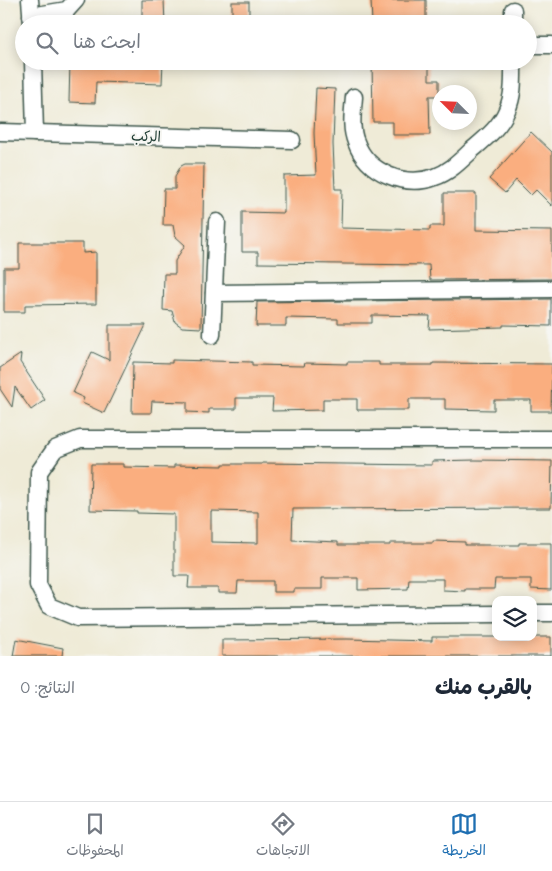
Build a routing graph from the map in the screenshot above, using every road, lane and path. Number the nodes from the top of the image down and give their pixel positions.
1 (76, 0) edge
2 (31, 13) edge
3 (537, 45) edge
4 (552, 45) edge
5 (33, 70) edge
6 (513, 70) edge
7 (354, 97) dead end
8 (0, 132) edge
9 (35, 133) junction
10 (292, 140) dead end
11 (217, 222) dead end
12 (552, 289) edge
13 (214, 293) junction
14 (212, 335) dead end
15 (552, 439) edge
16 (537, 613) edge
17 (552, 613) edge
18 (492, 614) edge

1 - 2 street
3 - 4 street
5 - 9 street
6 - 7 street
8 - 9 street, الركب
9 - 10 street, الركب
11 - 13 street
12 - 13 street
13 - 14 street
15 - 18 street
16 - 17 street

